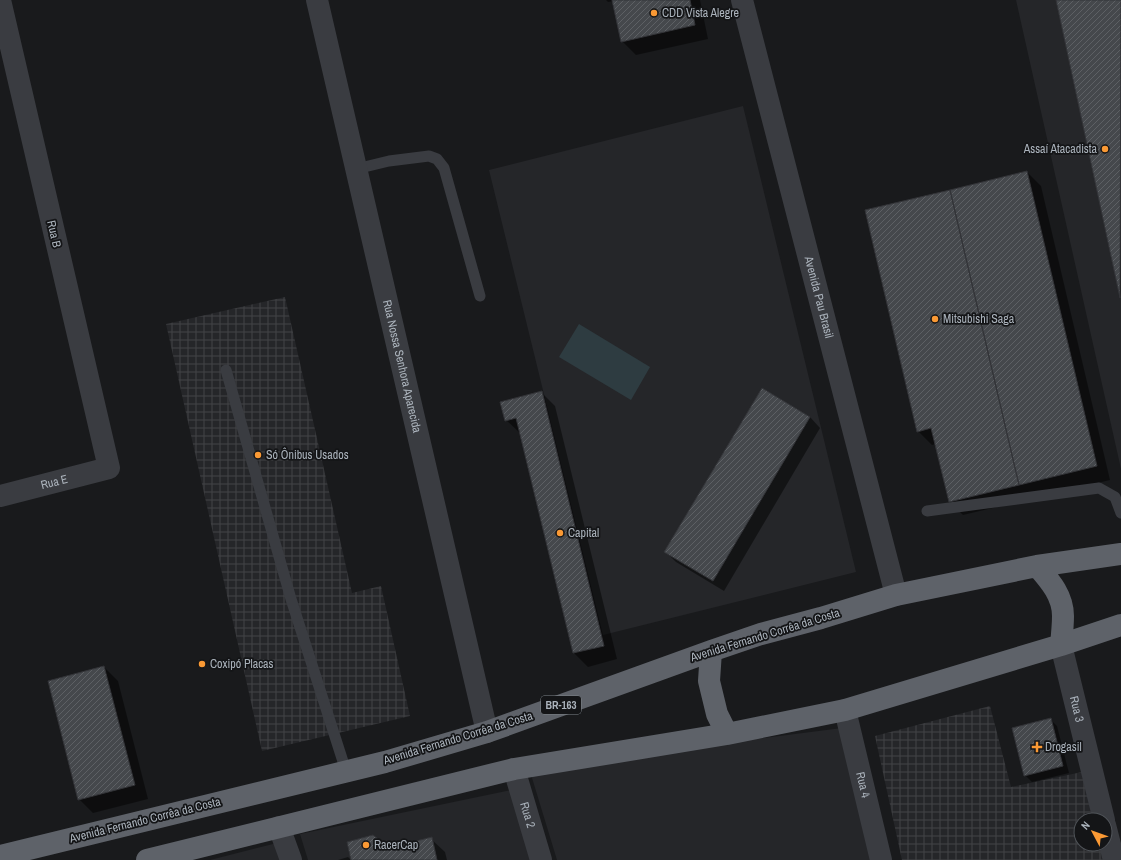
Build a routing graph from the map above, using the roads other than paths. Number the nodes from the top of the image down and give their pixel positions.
1 (0, 0) edge
2 (317, 0) edge
3 (742, 0) edge
4 (356, 169) junction
5 (480, 296) dead end
6 (226, 370) dead end
7 (109, 468) joint
8 (0, 496) edge
9 (927, 511) dead end
10 (1121, 513) edge
11 (1121, 554) edge
12 (1037, 566) junction
13 (896, 595) junction
14 (1121, 624) edge
15 (1061, 645) junction
16 (711, 651) junction
17 (845, 710) junction
18 (487, 732) junction
19 (727, 734) junction
20 (514, 769) junction
21 (346, 771) junction
22 (1102, 812) edge
23 (279, 827) junction
24 (0, 856) edge
25 (147, 860) edge
26 (290, 860) edge
27 (541, 860) edge
28 (881, 860) edge

1 - 7 street, Rua B
2 - 4 street, Rua Nossa Senhora Aparecida
3 - 13 street, Avenida Pau Brasil
4 - 5 lane
4 - 18 street, Rua Nossa Senhora Aparecida
6 - 21 lane
7 - 8 street, Rua E
9 - 10 lane
11 - 12 highway, Avenida Fernando Corrêa da Costa / BR-163
12 - 13 highway, Avenida Fernando Corrêa da Costa / BR-163
12 - 15 highway
13 - 16 highway, Avenida Fernando Corrêa da Costa / BR-163
14 - 15 highway
15 - 17 highway
15 - 22 street, Rua 3
16 - 18 highway, Avenida Fernando Corrêa da Costa / BR-163
16 - 19 highway
17 - 19 highway
17 - 28 street, Rua 4
18 - 21 highway, Avenida Fernando Corrêa da Costa / BR-163
19 - 20 highway
20 - 23 highway
20 - 27 street, Rua 2
21 - 24 highway, Avenida Fernando Corrêa da Costa / BR-163
23 - 25 highway
23 - 26 street

